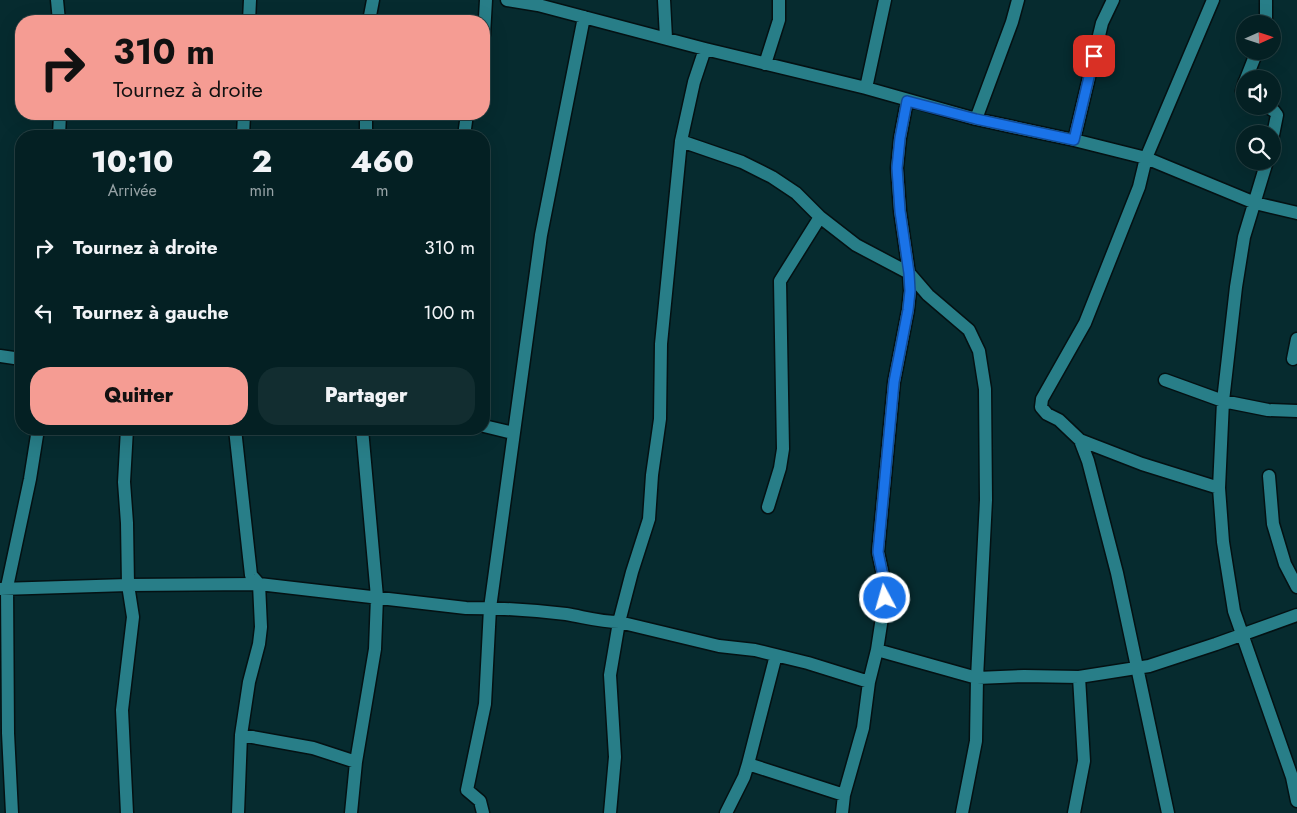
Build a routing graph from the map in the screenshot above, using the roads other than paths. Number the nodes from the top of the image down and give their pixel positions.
1 (57, 0) edge
2 (250, 0) edge
3 (373, 0) edge
4 (486, 0) edge
5 (507, 0) edge
6 (664, 0) edge
7 (779, 0) edge
8 (885, 0) edge
9 (1018, 0) edge
10 (1113, 0) edge
11 (1214, 0) edge
12 (1266, 0) edge
13 (539, 2) edge
14 (58, 15) edge
15 (249, 15) edge
16 (370, 15) edge
17 (485, 15) edge
18 (1266, 15) edge
19 (584, 17) junction
20 (666, 38) junction
21 (705, 49) junction
22 (765, 64) junction
23 (866, 88) junction
24 (907, 101) junction
25 (976, 119) junction
26 (1074, 140) junction
27 (680, 141) junction
28 (1146, 158) junction
29 (1264, 170) edge
30 (1255, 202) junction
31 (1297, 212) edge
32 (820, 217) junction
33 (909, 273) junction
34 (1297, 339) edge
35 (0, 356) edge
36 (15, 358) edge
37 (1293, 359) dead end
38 (1165, 380) dead end
39 (1224, 401) junction
40 (1297, 411) edge
41 (490, 427) edge
42 (513, 433) junction
43 (37, 435) edge
44 (127, 435) edge
45 (236, 435) edge
46 (363, 435) edge
47 (1080, 440) junction
48 (1269, 476) dead end
49 (1219, 488) junction
50 (768, 507) dead end
51 (128, 584) junction
52 (259, 584) junction
53 (1297, 587) edge
54 (4, 588) edge
55 (377, 597) junction
56 (490, 608) junction
57 (1297, 615) edge
58 (619, 622) junction
59 (1242, 635) junction
60 (877, 650) junction
61 (776, 655) junction
62 (1136, 669) junction
63 (1079, 677) junction
64 (977, 678) junction
65 (869, 682) junction
66 (241, 735) junction
67 (356, 762) junction
68 (748, 764) junction
69 (844, 795) junction
70 (1297, 801) edge
71 (12, 813) edge
72 (127, 813) edge
73 (238, 813) edge
74 (351, 813) edge
75 (484, 813) edge
76 (610, 813) edge
77 (726, 813) edge
78 (842, 813) edge
79 (962, 813) edge
80 (1074, 813) edge
81 (1168, 813) edge

1 - 14 street
2 - 15 street
3 - 16 street
4 - 17 street
5 - 13 street
6 - 20 street
7 - 22 street
8 - 23 street
9 - 25 street
10 - 26 street
11 - 28 street
12 - 18 street
13 - 19 street
19 - 20 street
19 - 42 street
20 - 21 street
21 - 22 street
21 - 27 street
22 - 23 street
23 - 24 street
24 - 25 street
24 - 33 street
25 - 26 street
26 - 28 street
27 - 32 street
27 - 58 street
28 - 30 street
28 - 47 street
29 - 30 street
30 - 31 street
30 - 39 street
32 - 33 street
32 - 50 street
33 - 60 street
33 - 64 street
34 - 37 street
35 - 36 street
38 - 39 street
39 - 40 street
39 - 49 street
41 - 42 street
42 - 56 street
43 - 54 street
44 - 51 street
45 - 52 street
46 - 55 street
47 - 49 street
47 - 62 street
48 - 53 street
49 - 59 street
51 - 52 street
51 - 54 street
51 - 72 street
52 - 55 street
52 - 66 street
54 - 71 street
55 - 56 street
55 - 67 street
56 - 58 street
56 - 75 street
57 - 59 street
58 - 61 street
58 - 76 street
59 - 62 street
59 - 70 street
60 - 64 street
60 - 65 street
61 - 65 street
61 - 68 street
62 - 63 street
62 - 81 street
63 - 64 street
63 - 80 street
64 - 79 street
65 - 69 street
66 - 67 street
66 - 73 street
67 - 74 street
68 - 69 street
68 - 77 street
69 - 78 street

